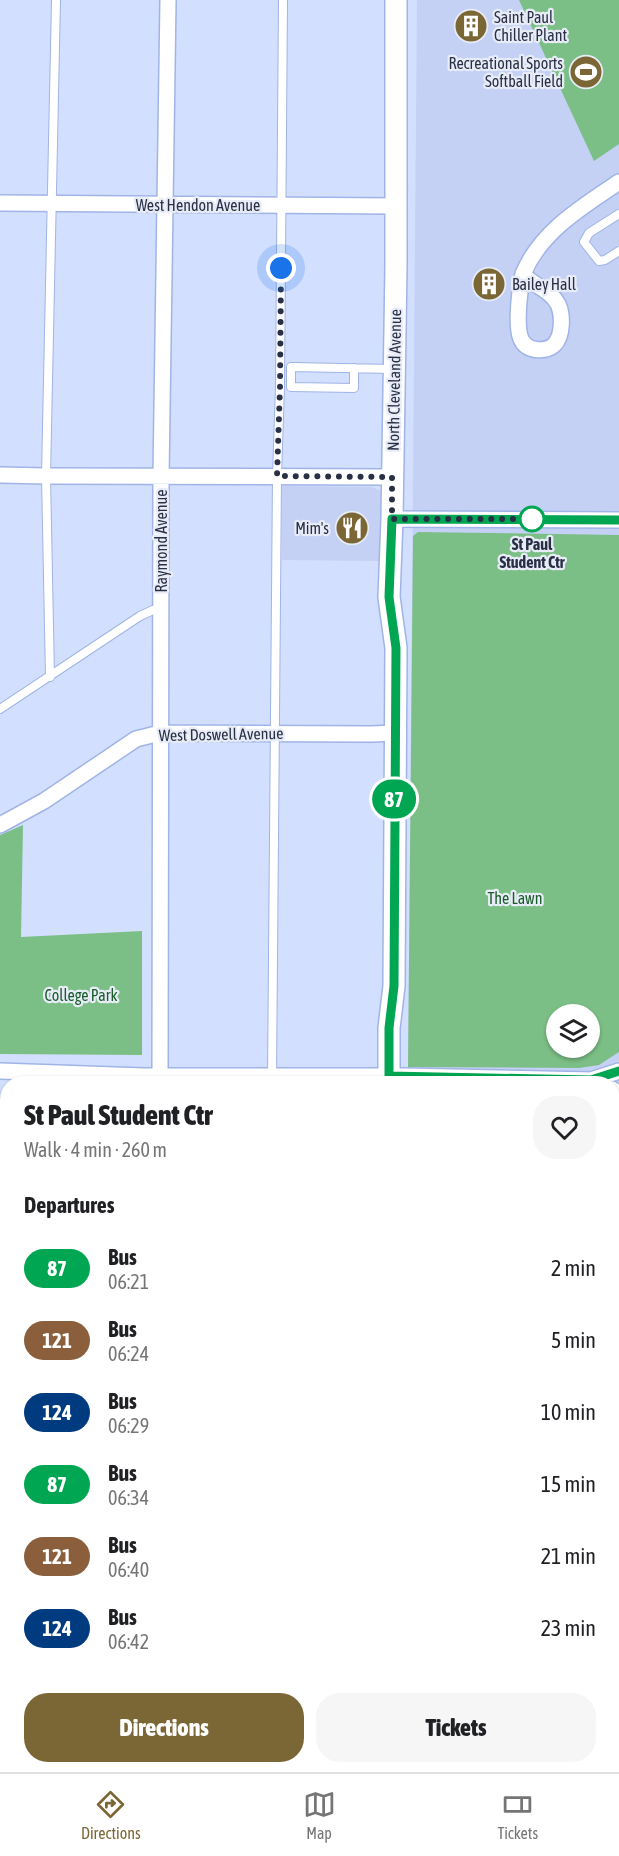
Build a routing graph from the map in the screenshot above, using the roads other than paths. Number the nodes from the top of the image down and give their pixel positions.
1 (56, 0) edge
2 (168, 0) edge
3 (284, 0) edge
4 (396, 0) edge
5 (619, 182) edge
6 (0, 203) edge
7 (52, 203) junction
8 (164, 205) junction
9 (282, 205) junction
10 (396, 206) junction
11 (619, 214) edge
12 (619, 251) edge
13 (523, 274) junction
14 (354, 368) junction
15 (394, 369) junction
16 (280, 387) junction
17 (291, 387) junction
18 (0, 475) edge
19 (46, 476) junction
20 (277, 476) junction
21 (161, 477) junction
22 (392, 477) junction
23 (392, 519) junction
24 (619, 520) edge
25 (161, 609) junction
26 (50, 677) junction
27 (0, 709) edge
28 (159, 733) junction
29 (275, 733) junction
30 (395, 733) junction
31 (0, 825) edge
32 (0, 1071) edge
33 (100, 1076) edge
34 (160, 1076) edge
35 (272, 1076) edge
36 (389, 1076) edge

1 - 7 lane
2 - 8 street, Raymond Avenue
3 - 9 lane
4 - 10 main road, North Cleveland Avenue
5 - 13 street
6 - 7 street, West Hendon Avenue
7 - 8 street, West Hendon Avenue
7 - 19 lane
8 - 9 street, West Hendon Avenue
8 - 21 street, Raymond Avenue
9 - 10 street, West Hendon Avenue
9 - 16 lane
10 - 15 main road, North Cleveland Avenue
11 - 12 lane
13 - 13 street
14 - 15 lane
14 - 17 lane
14 - 17 lane
15 - 22 main road, North Cleveland Avenue
16 - 17 lane
16 - 20 lane
18 - 19 street
19 - 21 street
19 - 26 lane
20 - 21 street
20 - 22 street
20 - 29 lane
21 - 25 street, Raymond Avenue
22 - 23 main road, North Cleveland Avenue
23 - 24 street
23 - 30 main road, North Cleveland Avenue
25 - 26 lane
25 - 28 street, Raymond Avenue
26 - 27 lane
28 - 29 street, West Doswell Avenue
28 - 31 street, West Doswell Avenue
28 - 34 street, Raymond Avenue
29 - 30 street, West Doswell Avenue
29 - 35 lane
30 - 36 main road, North Cleveland Avenue
32 - 33 street

